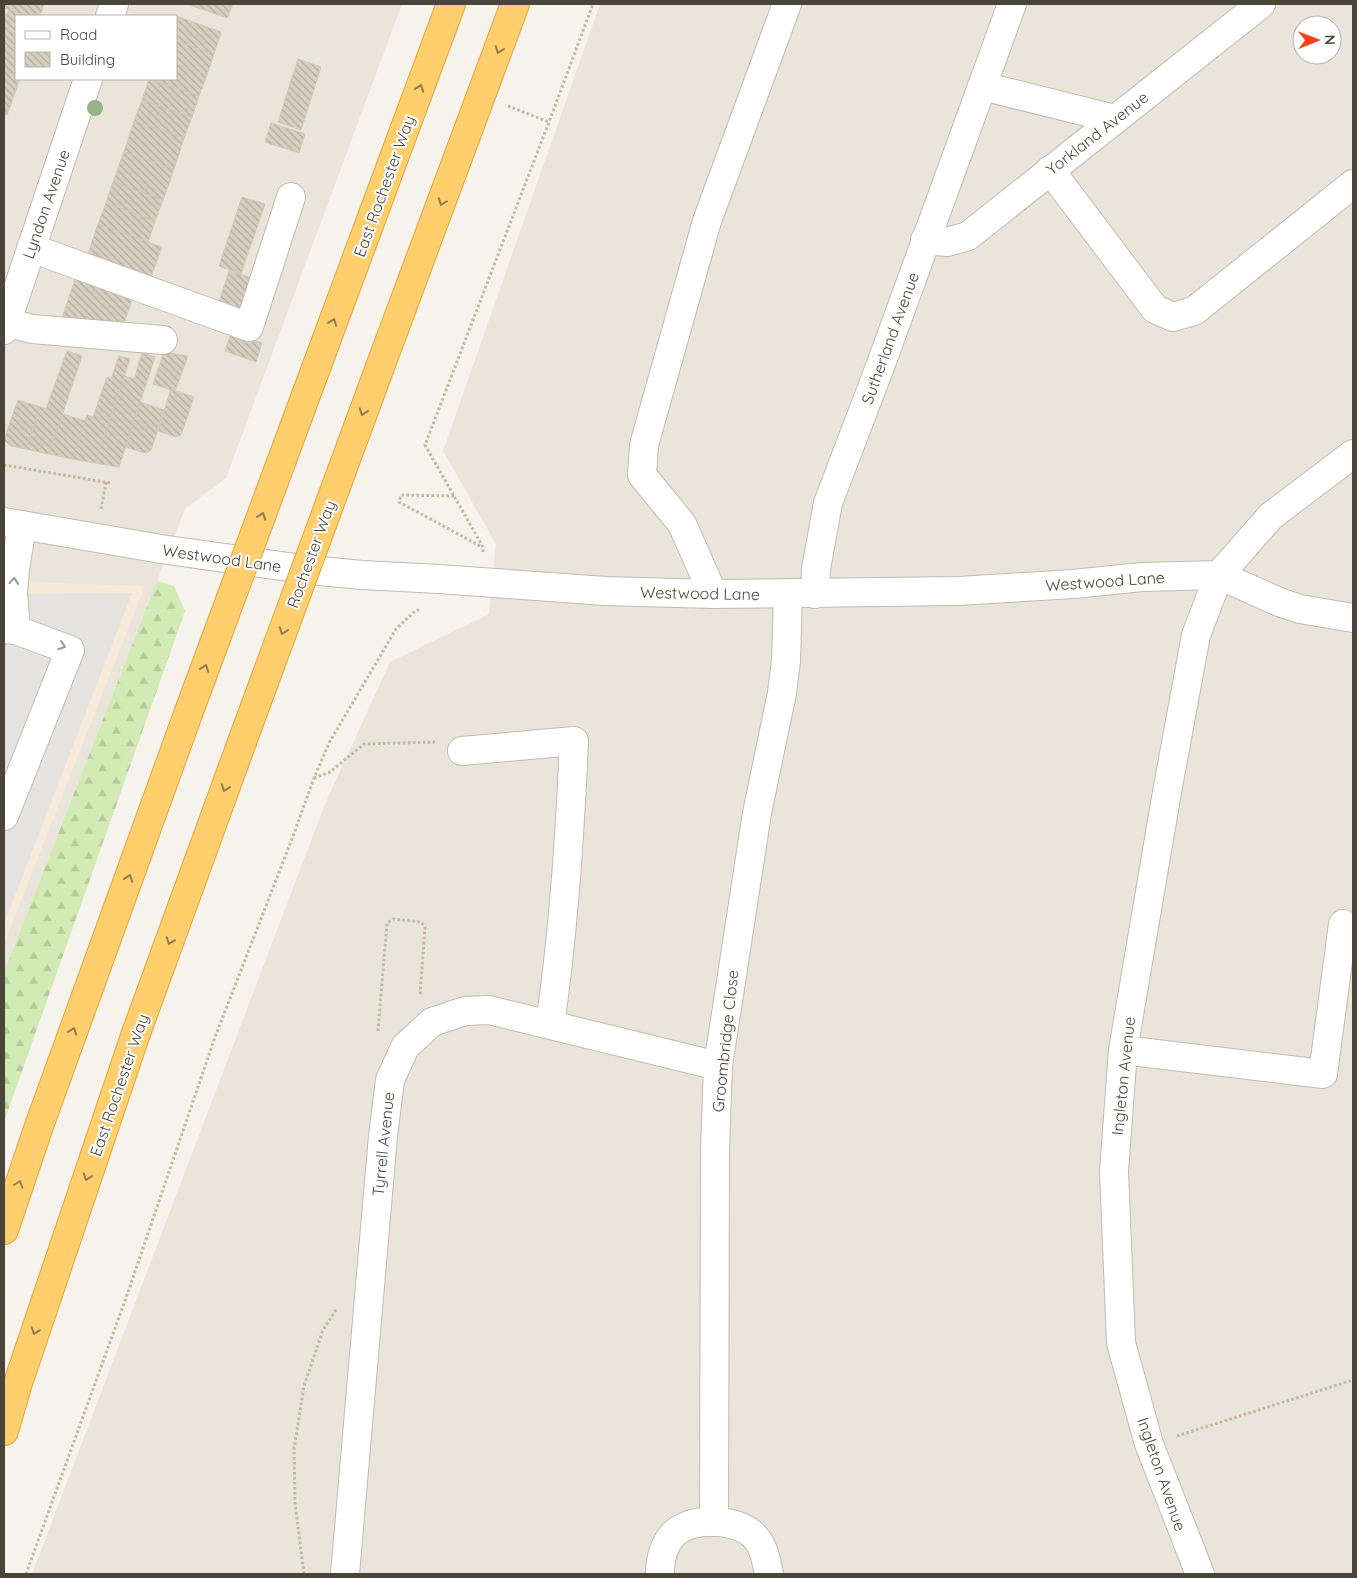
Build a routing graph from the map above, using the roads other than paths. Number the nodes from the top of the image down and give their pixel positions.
1 (451, 4) edge
2 (515, 4) edge
3 (787, 4) edge
4 (1012, 4) edge
5 (1261, 4) edge
6 (88, 80) edge
7 (982, 86) junction
8 (1115, 119) junction
9 (1050, 170) junction
10 (1353, 184) edge
11 (291, 196) dead end
12 (925, 240) junction
13 (31, 248) junction
14 (5, 326) edge
15 (163, 340) dead end
16 (1353, 454) edge
17 (13, 524) edge
18 (1219, 575) junction
19 (713, 594) junction
20 (788, 594) junction
21 (815, 594) junction
22 (1353, 618) edge
23 (10, 630) edge
24 (242, 742) joint
25 (467, 751) road end
26 (4, 816) edge
27 (1343, 924) dead end
28 (550, 1024) junction
29 (1123, 1050) junction
30 (718, 1066) junction
31 (4, 1230) edge
32 (4, 1431) edge
33 (714, 1522) junction
34 (345, 1574) edge
35 (660, 1574) edge
36 (769, 1574) edge
37 (1200, 1574) edge

31 -> 1 highway, East Rochester Way, bridge
2 -> 24 highway, Rochester Way, bridge
3 - 19 street
4 - 7 street, Sutherland Avenue
5 - 8 street, Yorkland Avenue
6 - 13 street, Lyndon Avenue
7 - 8 street
7 - 12 street, Sutherland Avenue
8 - 9 street, Yorkland Avenue
9 - 10 street
9 - 12 street, Yorkland Avenue
11 - 13 street
12 - 21 street, Sutherland Avenue
13 - 14 street, Lyndon Avenue
14 - 15 street
16 - 18 street
17 - 19 street, Westwood Lane
23 -> 17 street
18 - 21 street, Westwood Lane
18 - 22 street
18 - 29 street, Ingleton Avenue
19 - 20 street, Westwood Lane
20 - 21 street, Westwood Lane
20 - 30 street, Groombridge Close
23 -> 26 street
24 -> 32 highway, East Rochester Way
25 - 28 street
27 - 29 street
28 - 30 street, Tyrrell Avenue
28 - 34 street, Tyrrell Avenue
29 - 37 street, Ingleton Avenue
30 - 33 street, Groombridge Close
33 - 35 street
33 - 36 street

